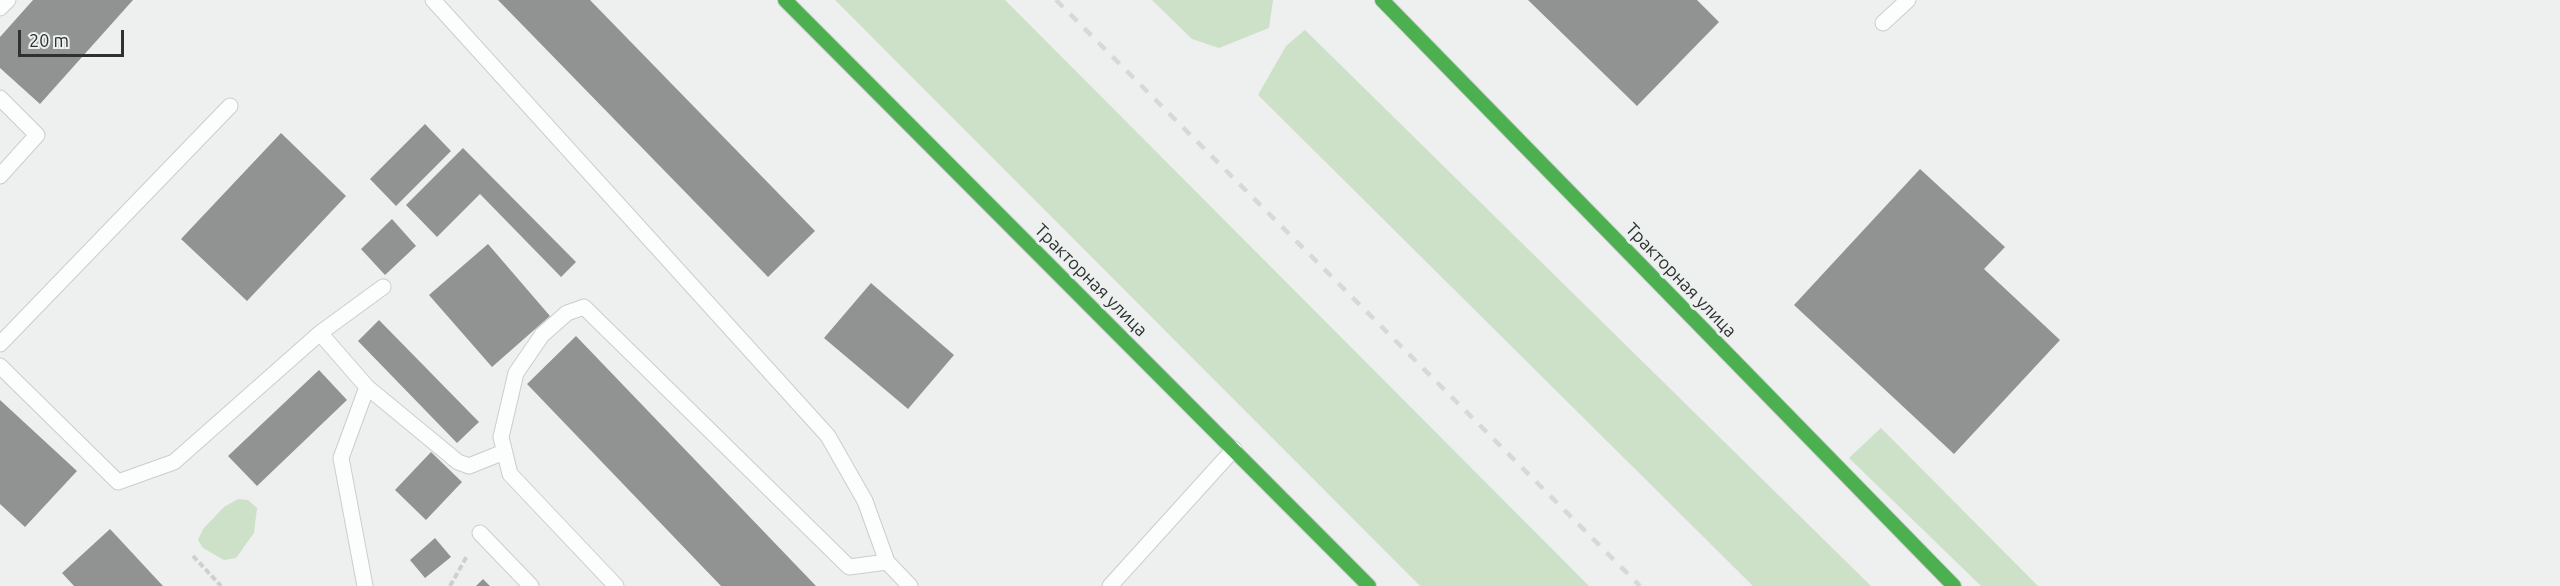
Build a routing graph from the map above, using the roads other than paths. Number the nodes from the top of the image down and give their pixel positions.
1 (8, 0) edge
2 (433, 0) edge
3 (786, 0) edge
4 (1382, 0) edge
5 (1908, 0) edge
6 (0, 8) edge
7 (1883, 23) dead end
8 (0, 98) edge
9 (230, 105) dead end
10 (0, 176) edge
11 (383, 287) dead end
12 (320, 333) junction
13 (0, 344) edge
14 (0, 366) edge
15 (367, 387) junction
16 (1234, 448) junction
17 (504, 452) junction
18 (480, 533) road end
19 (887, 562) junction
20 (365, 586) edge
21 (531, 586) edge
22 (616, 586) edge
23 (910, 586) edge
24 (1110, 586) edge
25 (1369, 586) edge
26 (1954, 586) edge

1 - 6 lane
2 - 19 lane
3 - 16 street, Тракторная улица
4 - 26 street, Тракторная улица
5 - 7 lane
8 - 10 lane
9 - 13 lane
11 - 12 lane
12 - 14 lane
12 - 15 lane
15 - 17 lane
15 - 20 lane
16 - 24 lane
16 - 25 street, Тракторная улица
17 - 19 lane
17 - 22 lane
18 - 21 lane
19 - 23 lane

